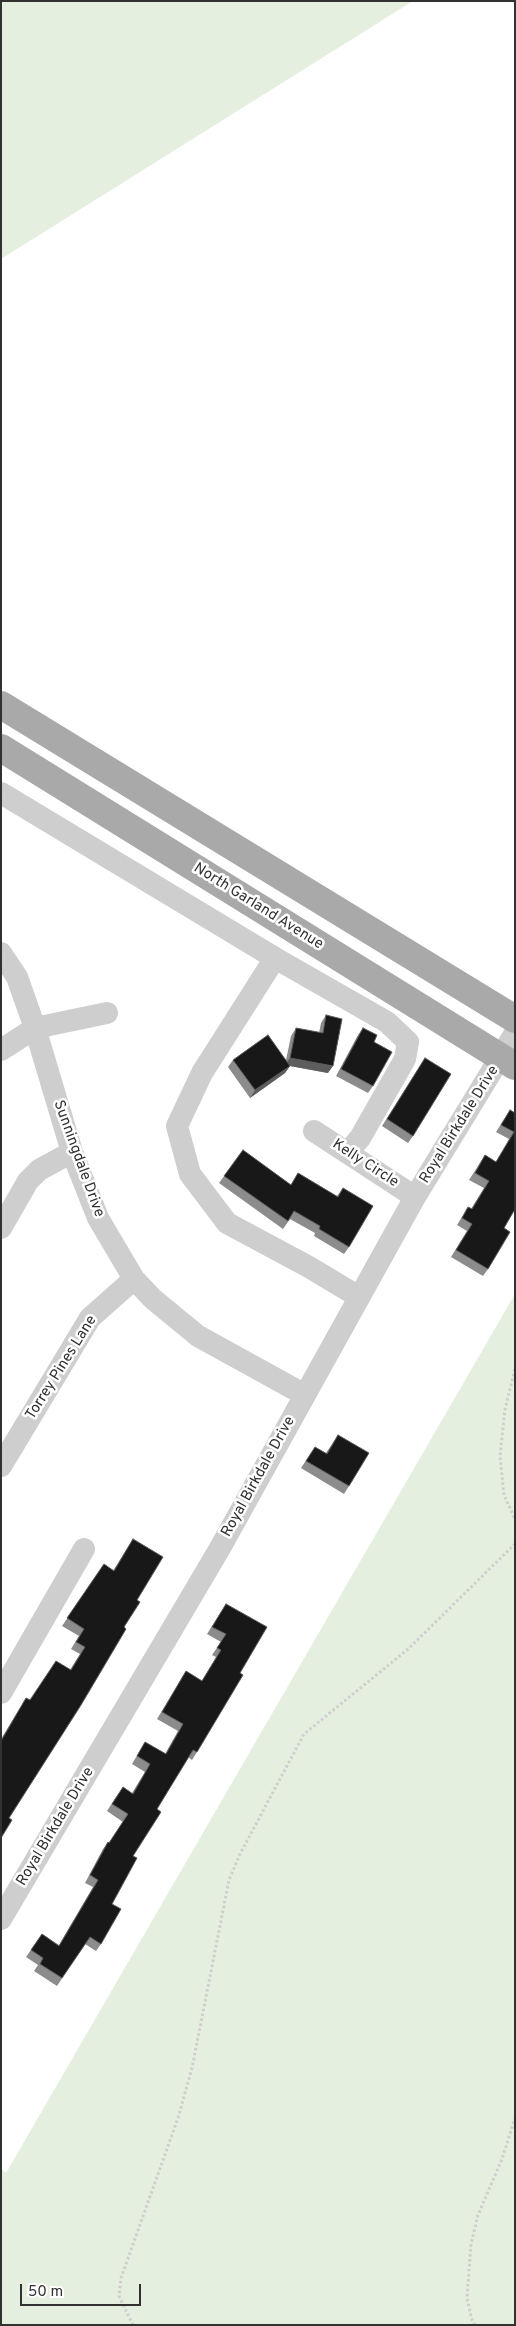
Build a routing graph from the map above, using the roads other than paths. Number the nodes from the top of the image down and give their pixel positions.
1 (1, 705) edge
2 (1, 748) edge
3 (1, 794) edge
4 (1, 953) edge
5 (275, 958) junction
6 (107, 1013) dead end
7 (515, 1019) edge
8 (35, 1028) junction
9 (515, 1032) edge
10 (1, 1050) edge
11 (508, 1062) edge
12 (314, 1131) dead end
13 (72, 1152) junction
14 (347, 1153) junction
15 (415, 1197) junction
16 (1, 1228) edge
17 (134, 1279) junction
18 (360, 1297) junction
19 (305, 1395) junction
20 (1, 1466) edge
21 (84, 1549) dead end
22 (1, 1693) edge
23 (1, 1919) edge

1 - 7 main road
2 - 11 main road, North Garland Avenue
3 - 5 street
4 - 8 street, Sunningdale Drive
5 - 14 street
5 - 18 street
6 - 8 street
8 - 10 street
8 - 13 street, Sunningdale Drive
9 - 11 street, Royal Birkdale Drive
11 - 15 street, Royal Birkdale Drive
12 - 14 street, Kelly Circle
13 - 16 street
13 - 17 street, Sunningdale Drive
14 - 15 street, Kelly Circle
15 - 18 street, Royal Birkdale Drive
17 - 19 street, Sunningdale Drive
17 - 20 street, Torrey Pines Lane
18 - 19 street, Royal Birkdale Drive
19 - 23 street, Royal Birkdale Drive
21 - 22 street

